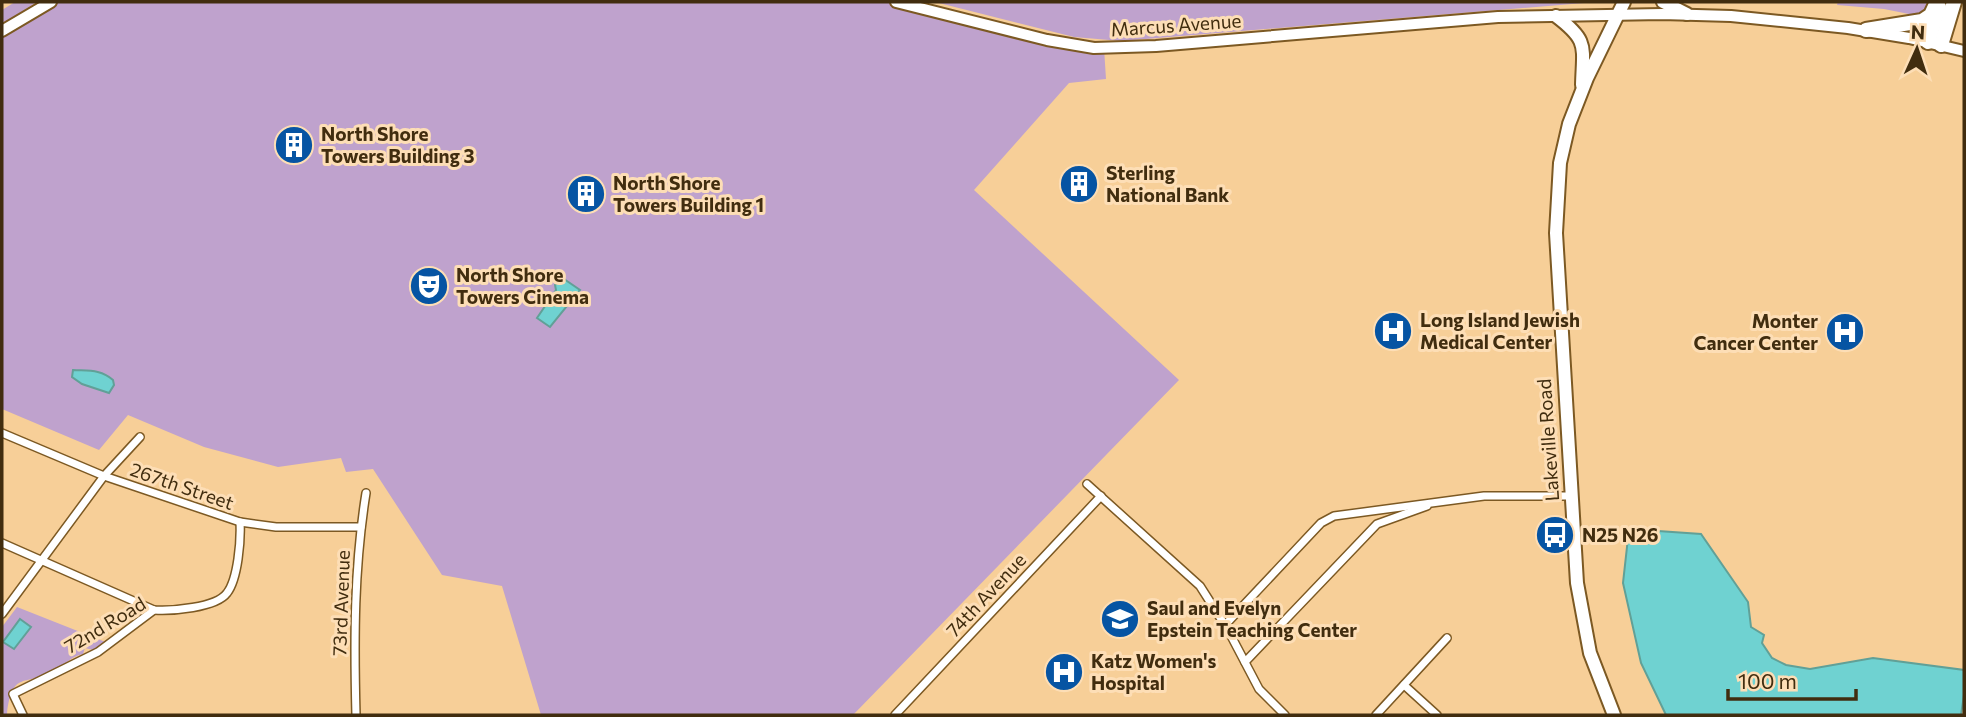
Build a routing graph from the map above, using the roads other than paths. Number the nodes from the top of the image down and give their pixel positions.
1 (51, 2) edge
2 (896, 2) edge
3 (1625, 2) edge
4 (1663, 2) edge
5 (1939, 2) edge
6 (1954, 2) edge
7 (1618, 14) junction
8 (1687, 14) junction
9 (1556, 16) junction
10 (1866, 30) junction
11 (2, 31) edge
12 (1935, 43) junction
13 (1964, 51) edge
14 (1581, 92) junction
15 (2, 433) edge
16 (140, 437) dead end
17 (104, 476) junction
18 (1087, 484) dead end
19 (366, 493) dead end
20 (1101, 496) junction
21 (1571, 496) junction
22 (1441, 501) junction
23 (240, 522) junction
24 (360, 527) junction
25 (2, 543) edge
26 (44, 561) junction
27 (153, 610) junction
28 (2, 614) edge
29 (1225, 625) junction
30 (1447, 638) dead end
31 (1245, 662) junction
32 (1404, 685) junction
33 (1282, 714) edge
34 (23, 715) edge
35 (356, 715) edge
36 (895, 715) edge
37 (1376, 715) edge
38 (1437, 715) edge
39 (1614, 715) edge

1 - 11 main road
2 - 9 main road, Marcus Avenue
3 - 7 main road, Lakeville Road
4 - 8 main road
5 - 10 highway
5 - 12 highway
6 - 12 highway
7 - 8 main road, Marcus Avenue
7 - 9 main road, Marcus Avenue
7 - 14 main road, Lakeville Road
8 - 10 main road, Marcus Avenue
9 - 14 main road
10 - 12 main road, Marcus Avenue
12 - 13 main road, Marcus Avenue
14 - 21 main road, Lakeville Road
15 - 17 street, 267th Street
16 - 17 street
17 - 23 street, 267th Street
17 - 26 street
18 - 20 street
19 - 24 street, 73rd Avenue
20 - 29 street
20 - 36 street, 74th Avenue
21 - 22 street
21 - 39 main road, Lakeville Road
22 - 29 street
22 - 31 street
23 - 24 street, 267th Street
23 - 27 street, 72nd Road
24 - 35 street, 73rd Avenue
25 - 26 street
26 - 27 street
26 - 28 street
27 - 34 street, 72nd Road
29 - 31 street
30 - 32 street
31 - 33 street
32 - 37 street
32 - 38 street

